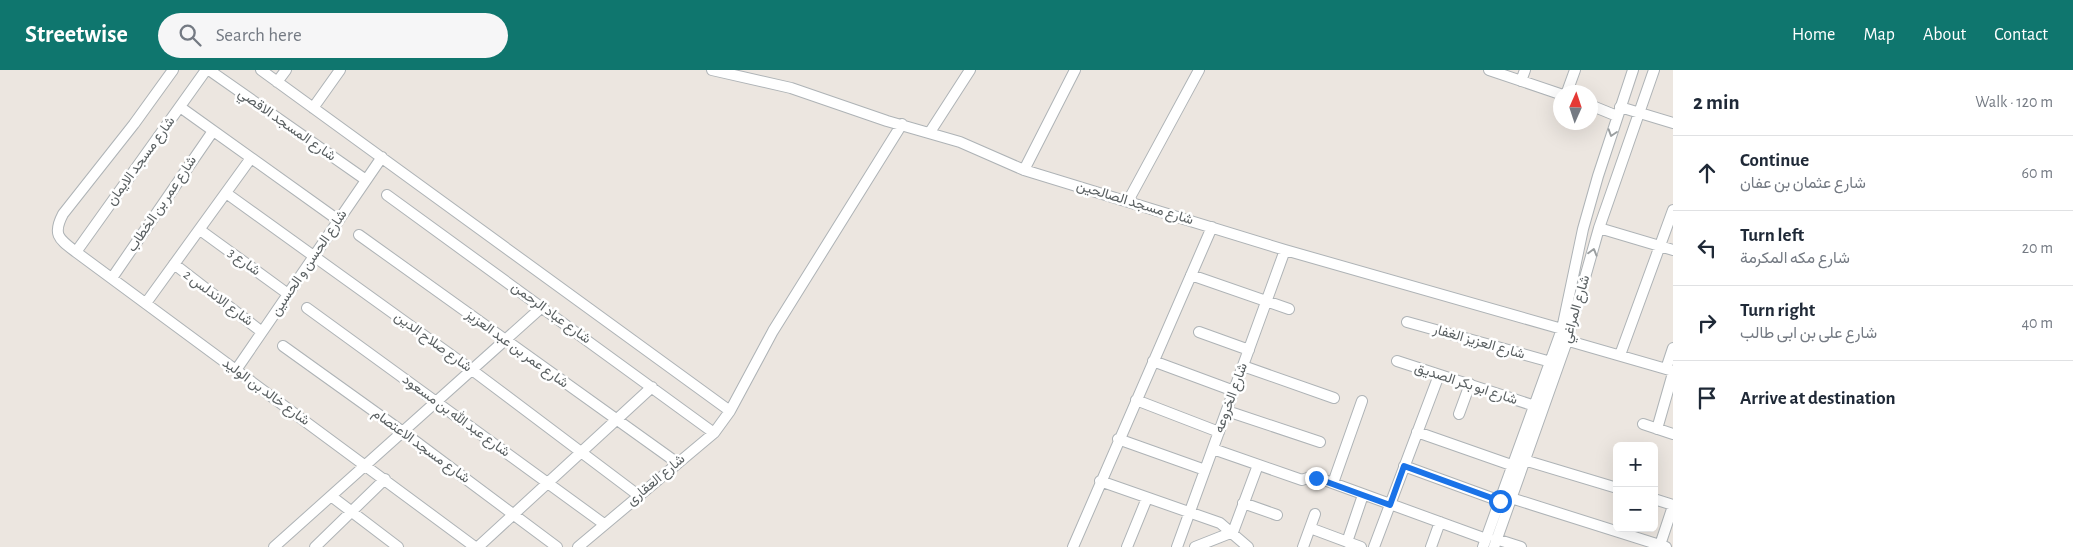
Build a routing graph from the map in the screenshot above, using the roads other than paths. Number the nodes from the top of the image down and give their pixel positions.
1 (173, 70) edge
2 (208, 70) edge
3 (261, 70) edge
4 (286, 70) edge
5 (340, 70) edge
6 (712, 70) edge
7 (970, 70) edge
8 (1075, 70) edge
9 (1199, 70) edge
10 (1488, 70) edge
11 (1525, 70) edge
12 (1575, 70) edge
13 (1633, 70) edge
14 (1654, 70) edge
15 (1521, 81) junction
16 (277, 82) junction
17 (1570, 85) edge
18 (1553, 92) edge
19 (180, 107) junction
20 (1598, 107) edge
21 (313, 108) junction
22 (1618, 111) junction
23 (1639, 113) junction
24 (1673, 123) edge
25 (902, 124) junction
26 (213, 130) junction
27 (930, 132) junction
28 (382, 157) junction
29 (251, 158) junction
30 (1024, 170) junction
31 (366, 180) junction
32 (226, 193) junction
33 (387, 195) dead end
34 (1128, 200) junction
35 (1673, 210) edge
36 (338, 220) junction
37 (1212, 227) junction
38 (1599, 228) junction
39 (200, 230) junction
40 (359, 235) dead end
41 (1660, 246) junction
42 (1285, 250) junction
43 (1673, 250) edge
44 (76, 252) junction
45 (314, 256) junction
46 (174, 264) junction
47 (1191, 275) junction
48 (112, 278) junction
49 (288, 294) junction
50 (1267, 301) junction
51 (146, 303) junction
52 (542, 307) junction
53 (307, 308) dead end
54 (1289, 309) dead end
55 (1407, 322) dead end
56 (262, 332) junction
57 (1199, 332) dead end
58 (1563, 336) junction
59 (505, 340) junction
60 (283, 346) dead end
61 (1673, 348) edge
62 (1249, 350) junction
63 (1620, 355) junction
64 (1153, 362) junction
65 (1397, 362) dead end
66 (1551, 362) junction
67 (1243, 366) junction
68 (236, 370) junction
69 (472, 370) junction
70 (1671, 371) edge
71 (1439, 375) junction
72 (1470, 384) junction
73 (652, 387) junction
74 (1234, 391) junction
75 (1334, 398) dead end
76 (1136, 400) junction
77 (437, 401) junction
78 (1362, 402) dead end
79 (1535, 406) junction
80 (1227, 411) junction
81 (730, 412) junction
82 (1458, 414) dead end
83 (616, 420) junction
84 (1643, 424) dead end
85 (1657, 429) junction
86 (403, 432) junction
87 (1219, 432) junction
88 (1417, 432) junction
89 (714, 433) junction
90 (1673, 434) edge
91 (1118, 439) junction
92 (1320, 442) dead end
93 (1213, 449) junction
94 (581, 452) junction
95 (1524, 460) junction
96 (676, 462) junction
97 (366, 464) junction
98 (1258, 465) junction
99 (1404, 466) junction
100 (1514, 466) junction
101 (1205, 470) junction
102 (385, 479) junction
103 (1100, 481) junction
104 (548, 482) junction
105 (1333, 483) junction
106 (1614, 487) edge
107 (1363, 494) junction
108 (638, 495) junction
109 (331, 496) junction
110 (1147, 498) junction
111 (1511, 498) junction
112 (1658, 500) edge
113 (1500, 501) junction
114 (1243, 503) junction
115 (1390, 505) junction
116 (1673, 506) edge
117 (352, 512) junction
118 (1190, 512) junction
119 (1315, 514) dead end
120 (514, 515) junction
121 (1277, 515) dead end
122 (1440, 522) junction
123 (604, 524) junction
124 (1310, 528) junction
125 (1233, 532) junction
126 (1344, 543) edge
127 (1490, 543) edge
128 (1245, 546) edge
129 (1663, 546) edge
130 (274, 547) edge
131 (316, 547) edge
132 (398, 547) edge
133 (476, 547) edge
134 (557, 547) edge
135 (578, 547) edge
136 (1073, 547) edge
137 (1127, 547) edge
138 (1177, 547) edge
139 (1195, 547) edge
140 (1303, 547) edge
141 (1362, 547) edge
142 (1374, 547) edge
143 (1431, 547) edge
144 (1521, 547) edge

1 - 44 street, شارع خالد بن الوليد
2 - 19 street, شارع مسجد الايمان
2 - 31 street, شارع المسجد الاقصي
3 - 16 street
4 - 16 street
5 - 21 street
6 - 25 street, شارع مسجد الصالحين
7 - 27 street
8 - 30 street
9 - 34 street
10 - 15 street
11 - 15 street
12 - 17 street
13 - 22 street, شارع المراغي
14 - 23 street, شارع المراغي
15 - 18 street
16 - 21 street
19 - 26 street
19 - 44 street, شارع مسجد الايمان
20 - 22 street
21 - 28 street
22 - 23 street
22 -> 58 street, شارع المراغي
23 - 24 street
23 - 38 street, شارع المراغي
25 - 27 street, شارع مسجد الصالحين
25 - 81 street, شارع العقارى
26 - 29 street
26 - 48 street, شارع عمر بن الخطاب
27 - 30 street, شارع مسجد الصالحين
28 - 31 street, شارع الحسن و الحسين
28 - 81 street
29 - 32 street
29 - 36 street
30 - 34 street, شارع مسجد الصالحين
31 - 36 street, شارع الحسن و الحسين
32 - 39 street
32 - 45 street, شارع صلاح الدين
33 - 52 street, شارع عباد الرحمن
34 - 37 street, شارع مسجد الصالحين
35 - 41 street
36 - 45 street, شارع الحسن و الحسين
37 - 42 street, شارع مسجد الصالحين
37 - 47 street
38 - 41 street
58 -> 38 street, شارع المراغي
39 - 46 street
39 - 49 street, شارع 3
40 - 59 street, شارع عمر بن عبد العزيز
41 - 43 street
41 - 63 street
42 - 50 street, شارع الخروعه
42 - 58 street, شارع مسجد الصالحين
44 - 48 street, شارع خالد بن الوليد
45 - 49 street, شارع الحسن و الحسين
45 - 69 street, شارع صلاح الدين
46 - 51 street
46 - 56 street, شارع الاندلس 2
47 - 50 street
47 - 64 street
48 - 51 street, شارع خالد بن الوليد
49 - 56 street, شارع الحسن و الحسين
50 - 54 street
50 - 62 street, شارع الخروعه
51 - 68 street, شارع خالد بن الوليد
52 - 59 street
52 - 73 street, شارع عباد الرحمن
53 - 77 street, شارع عبد الله بن مسعود
55 - 66 street, شارع العزيز الغفار
56 - 68 street, شارع الحسن و الحسين
57 - 62 street
58 - 63 street, شارع مسجد الصالحين
58 - 66 street, شارع المراغي
58 - 95 street, شارع المراغي
59 - 69 street
59 - 83 street, شارع عمر بن عبد العزيز
60 - 86 street, شارع مسجد الاعتصام
61 - 70 street
62 - 67 street, شارع الخروعه
63 - 70 street, شارع مسجد الصالحين
64 - 74 street
64 - 76 street
65 - 71 street, شارع ابو بكر الصديق
66 - 79 street, شارع المراغي
67 - 74 street, شارع الخروعه
67 - 75 street
68 - 97 street, شارع خالد بن الوليد
69 - 77 street
69 - 94 street, شارع صلاح الدين
70 - 85 street
71 - 72 street, شارع ابو بكر الصديق
71 - 88 street
72 - 79 street, شارع ابو بكر الصديق
72 - 82 street
73 - 83 street
73 - 89 street, شارع عباد الرحمن
74 - 80 street, شارع الخروعه
76 - 87 street
76 - 91 street
77 - 86 street
77 - 104 street, شارع عبد الله بن مسعود
78 - 105 street
79 - 100 street, شارع المراغي
80 - 87 street, شارع الخروعه
80 - 92 street
81 - 89 street, شارع العقارى
83 - 94 street
83 - 96 street, شارع عمر بن عبد العزيز
84 - 85 street
85 - 90 street
86 - 97 street
86 - 120 street, شارع مسجد الاعتصام
87 - 93 street, شارع الخروعه
88 - 99 street
88 - 100 street
89 - 96 street, شارع العقارى
91 - 101 street
91 - 103 street
93 - 98 street
93 - 101 street, شارع الخروعه
94 - 104 street
94 - 108 street, شارع صلاح الدين
95 - 106 street
95 - 111 street, شارع المراغي
96 - 108 street, شارع العقارى
97 - 102 street, شارع خالد بن الوليد
97 - 109 street
98 - 105 street
98 - 114 street
99 - 113 street
99 - 115 street
100 - 113 street, شارع المراغي
101 - 118 street, شارع الخروعه
102 - 117 street
102 - 133 street, شارع خالد بن الوليد
103 - 110 street
103 - 136 street
104 - 120 street
104 - 123 street, شارع عبد الله بن مسعود
105 - 107 street
107 - 115 street
107 - 126 street
108 - 123 street, شارع العقارى
109 - 117 street
109 - 130 street
110 - 118 street
110 - 137 street
111 - 127 street, شارع المراغي
111 - 129 street
112 - 116 street
113 - 127 street, شارع المراغي
114 - 121 street
114 - 125 street
115 - 122 street
115 - 142 street
116 - 129 street
117 - 131 street
117 - 132 street
118 - 125 street
118 - 138 street, شارع الخروعه
119 - 124 street
120 - 133 street
120 - 134 street, شارع مسجد الاعتصام
122 - 127 street
122 - 143 street
123 - 135 street, شارع العقارى
124 - 126 street
124 - 140 street
125 - 128 street
125 - 139 street
126 - 141 street
127 - 144 street

